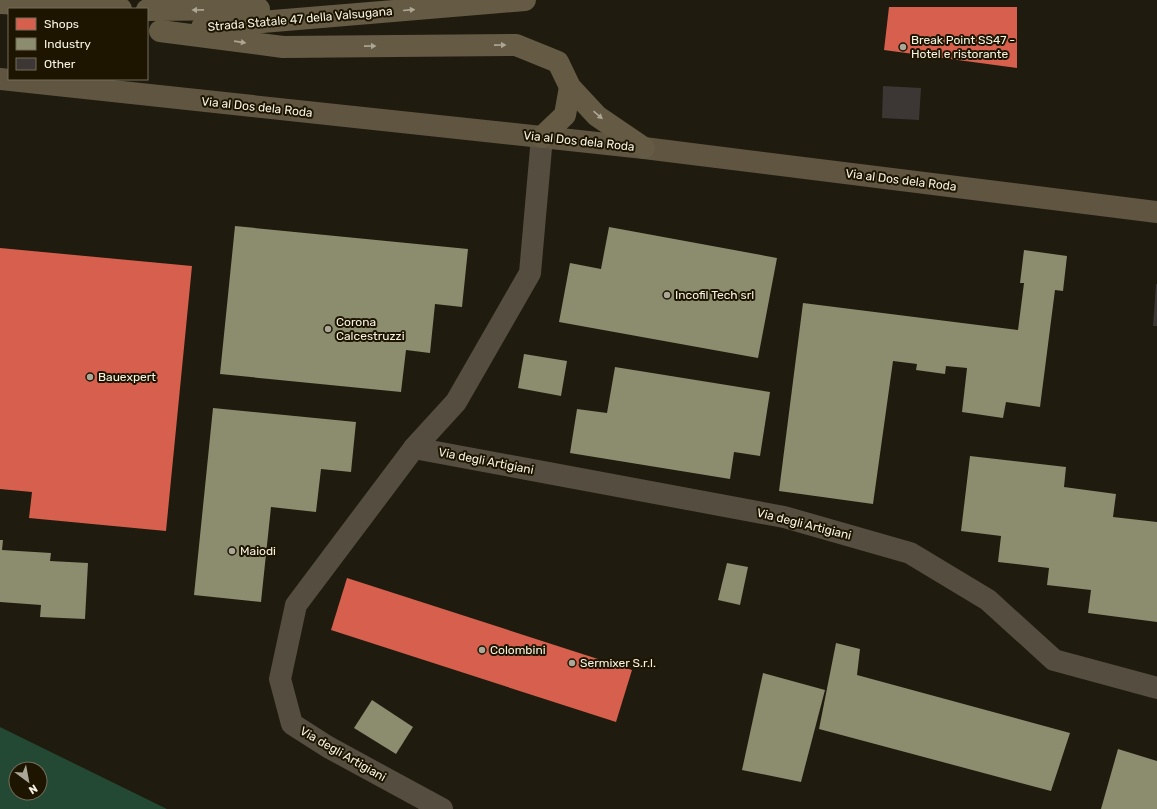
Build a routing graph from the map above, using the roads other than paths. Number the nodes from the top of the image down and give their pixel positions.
1 (376, 0) edge
2 (525, 0) edge
3 (0, 3) edge
4 (101, 8) edge
5 (148, 10) edge
6 (154, 30) edge
7 (9, 80) edge
8 (570, 87) junction
9 (542, 137) junction
10 (644, 148) junction
11 (1157, 212) edge
12 (414, 448) junction
13 (1157, 688) edge
14 (442, 809) edge

1 -> 5 highway, Strada Statale 47 della Valsugana
6 -> 2 highway, Strada Statale 47 della Valsugana
3 - 4 highway
6 -> 8 highway
7 - 9 main road, Via al Dos dela Roda
8 - 9 highway
8 -> 10 highway
9 - 10 main road, Via al Dos dela Roda
9 - 12 street, Via degli Artigiani
10 - 11 main road, Via al Dos dela Roda
12 - 13 street, Via degli Artigiani
12 - 14 street, Via degli Artigiani

